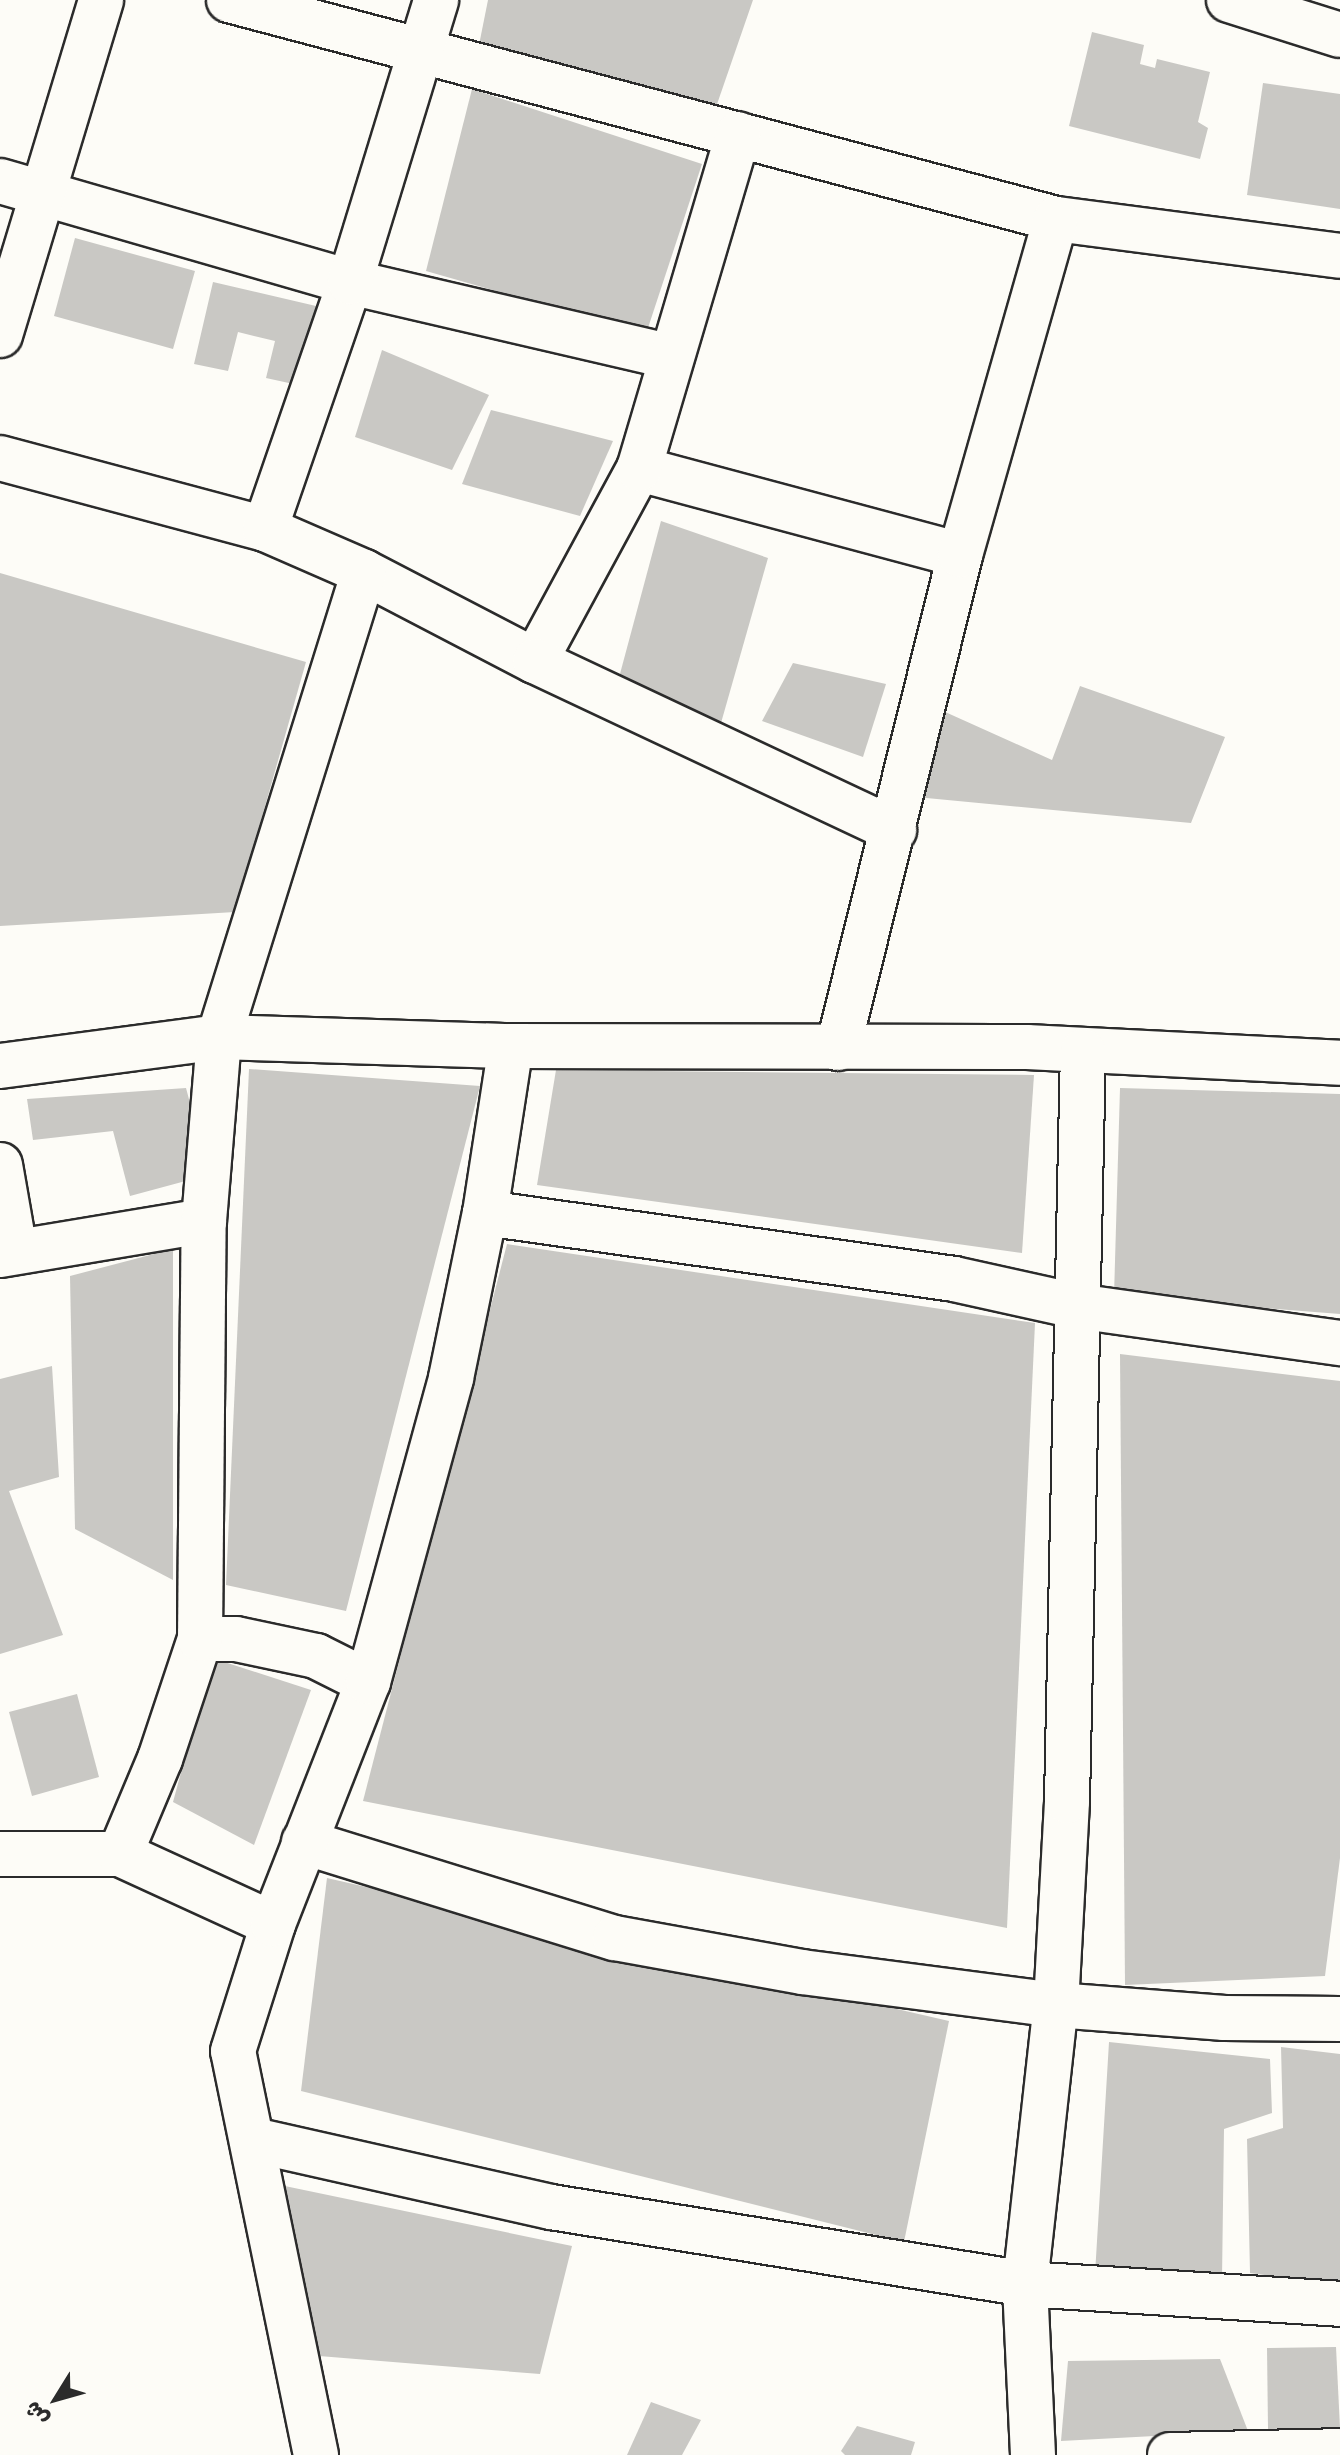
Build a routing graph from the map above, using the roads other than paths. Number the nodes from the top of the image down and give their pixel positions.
1 (101, 0) edge
2 (229, 0) edge
3 (436, 0) edge
4 (1229, 0) edge
5 (1340, 35) edge
6 (424, 49) junction
7 (738, 134) junction
8 (0, 181) edge
9 (43, 191) junction
10 (1056, 219) junction
11 (1340, 256) edge
12 (350, 282) junction
13 (0, 335) edge
14 (669, 356) junction
15 (0, 458) edge
16 (639, 469) junction
17 (265, 529) junction
18 (960, 555) junction
19 (364, 572) junction
20 (535, 661) junction
21 (894, 830) junction
22 (219, 1037) junction
23 (511, 1046) junction
24 (838, 1048) junction
25 (1083, 1051) junction
26 (1340, 1063) edge
27 (0, 1066) edge
28 (0, 1165) edge
29 (485, 1213) junction
30 (204, 1221) junction
31 (8, 1253) edge
32 (1076, 1306) junction
33 (1340, 1343) edge
34 (200, 1639) junction
35 (368, 1682) junction
36 (304, 1842) junction
37 (0, 1854) edge
38 (120, 1854) junction
39 (273, 1924) junction
40 (1056, 2005) junction
41 (1340, 2019) edge
42 (254, 2140) junction
43 (1025, 2284) junction
44 (1340, 2304) edge
45 (1340, 2451) edge
46 (316, 2455) edge
47 (1033, 2455) edge
48 (1170, 2455) edge

1 - 9 street
2 - 6 street
3 - 6 street
4 - 5 street
6 - 7 street
6 - 12 street
7 - 10 street
7 - 14 street
8 - 9 street
9 - 12 street
9 - 13 street
10 - 11 street
10 - 18 street
12 - 14 street
12 - 17 street
14 - 16 street
15 - 17 street
16 - 18 street
16 - 20 street
17 - 19 street
18 - 21 street
19 - 20 street
19 - 22 street
20 - 21 street
21 - 24 street
22 - 23 street
22 - 27 street
22 - 30 street
23 - 24 street
23 - 29 street
24 - 25 street
25 - 26 street
25 - 32 street
28 - 31 street
29 - 32 street
29 - 35 street
30 - 31 street
30 - 34 street
32 - 33 street
32 - 40 street
34 - 35 street
34 - 38 street
35 - 36 street
36 - 39 street
36 - 40 street
37 - 38 street
38 - 39 street
39 - 42 street
40 - 41 street
40 - 43 street
42 - 43 street
42 - 46 street
43 - 44 street
43 - 47 street
45 - 48 street

